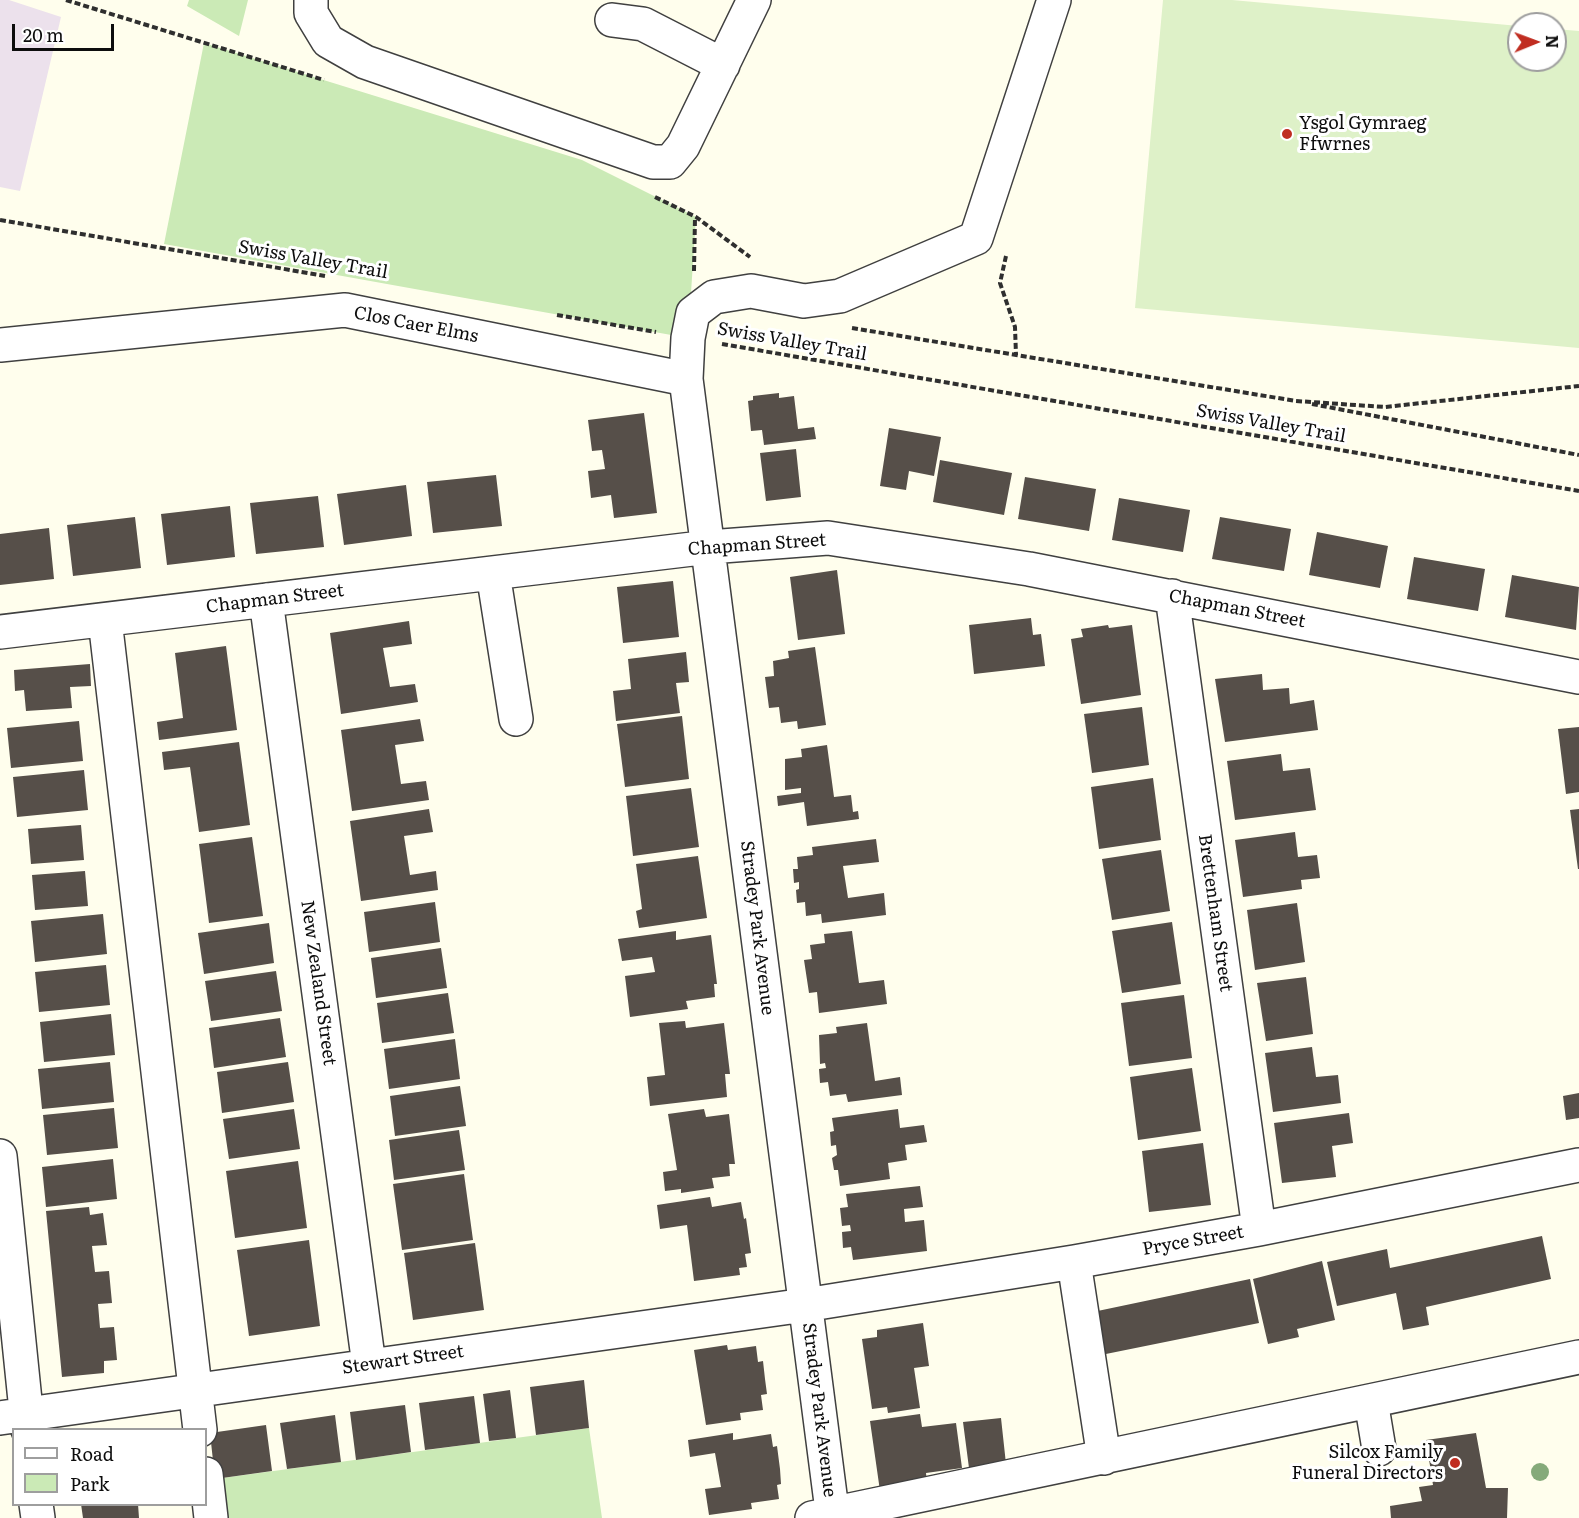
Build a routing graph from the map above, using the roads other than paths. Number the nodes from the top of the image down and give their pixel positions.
1 (311, 0) edge
2 (754, 0) edge
3 (1054, 0) edge
4 (612, 20) dead end
5 (723, 65) junction
6 (0, 345) edge
7 (686, 379) junction
8 (709, 547) junction
9 (493, 573) junction
10 (1172, 596) junction
11 (266, 600) junction
12 (105, 620) junction
13 (0, 632) edge
14 (1579, 677) edge
15 (516, 719) dead end
16 (0, 1156) edge
17 (1579, 1165) edge
18 (1259, 1229) junction
19 (1074, 1262) junction
20 (805, 1305) junction
21 (1579, 1357) edge
22 (369, 1365) junction
23 (195, 1389) junction
24 (1371, 1401) junction
25 (18, 1420) edge
26 (200, 1428) edge
27 (1379, 1449) dead end
28 (1104, 1458) junction
29 (207, 1483) edge
30 (826, 1517) edge
31 (211, 1518) edge

1 - 5 street
2 - 5 street
3 - 7 street, Stradey Park Avenue
4 - 5 street
6 - 7 street, Clos Caer Elms
7 - 8 street, Stradey Park Avenue
8 - 9 street, Chapman Street
8 - 10 street, Chapman Street
8 - 20 street, Stradey Park Avenue
9 - 11 street, Chapman Street
9 - 15 street
10 - 14 street, Chapman Street
10 - 18 street, Brettenham Street
11 - 12 street, Chapman Street
11 - 22 street, New Zealand Street
12 - 13 street, Chapman Street
12 - 23 street
16 - 25 street
17 - 18 street, Pryce Street
18 - 19 street, Pryce Street
19 - 20 street, Pryce Street
19 - 28 street
20 - 22 street, Stewart Street
20 - 30 street, Stradey Park Avenue
21 - 24 street
22 - 23 street, Stewart Street
23 - 25 street, Stewart Street
23 - 26 street
24 - 27 street
24 - 28 street
28 - 30 street
29 - 31 street

